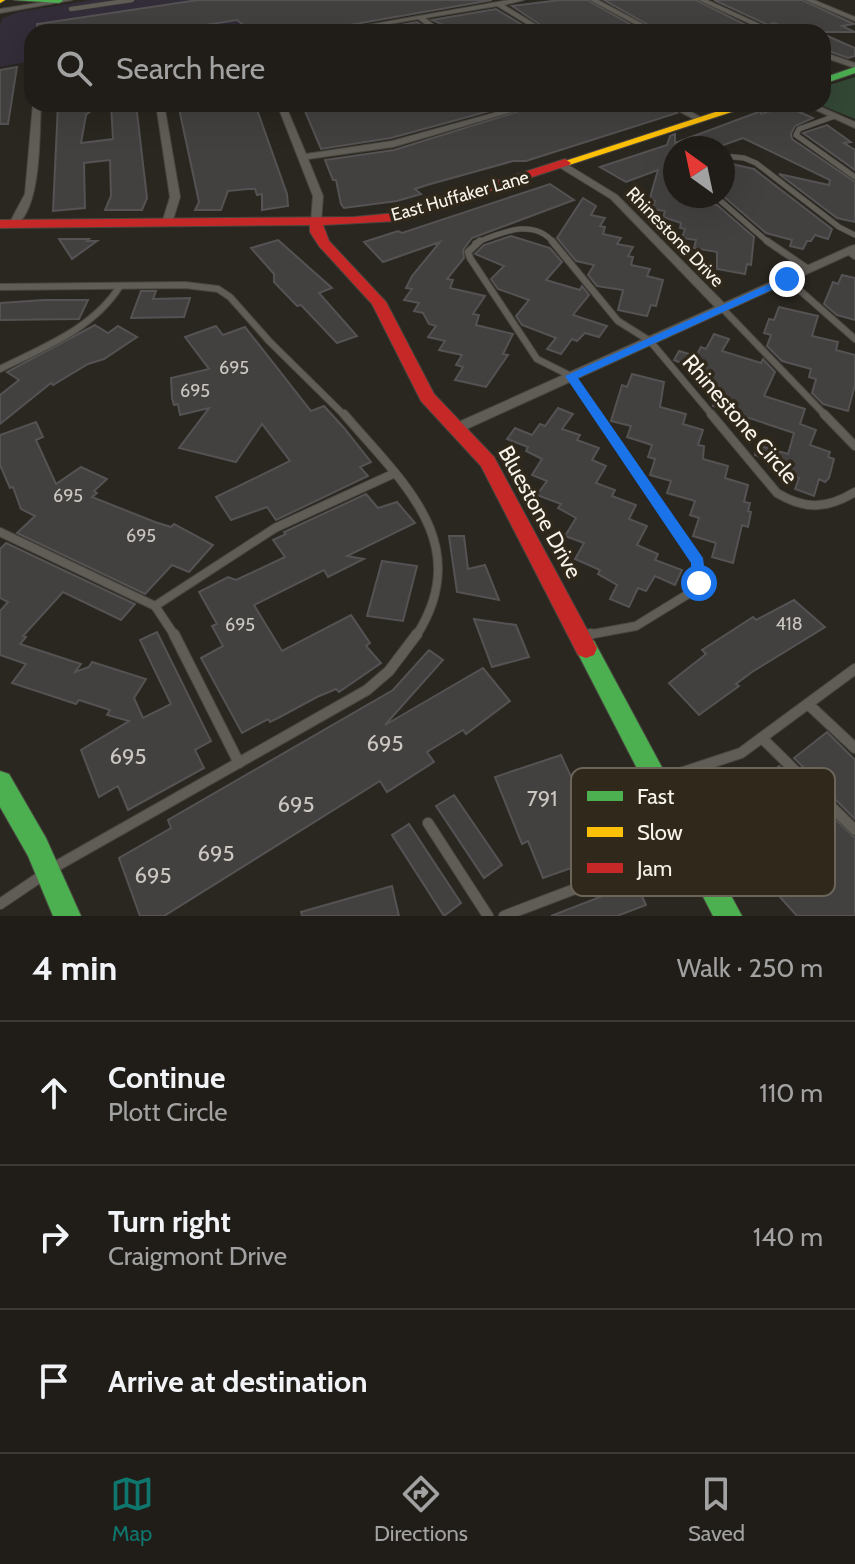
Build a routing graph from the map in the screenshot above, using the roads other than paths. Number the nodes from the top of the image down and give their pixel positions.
1 (18, 0) edge
2 (132, 0) edge
3 (521, 0) edge
4 (593, 0) edge
5 (702, 0) edge
6 (808, 0) edge
7 (66, 3) edge
8 (498, 4) junction
9 (0, 11) edge
10 (419, 17) junction
11 (855, 19) edge
12 (380, 24) edge
13 (429, 24) edge
14 (532, 24) edge
15 (640, 24) edge
16 (756, 24) edge
17 (831, 58) edge
18 (855, 68) edge
19 (831, 78) edge
20 (36, 112) edge
21 (161, 112) edge
22 (284, 112) edge
23 (505, 112) edge
24 (686, 112) edge
25 (726, 112) edge
26 (826, 112) edge
27 (835, 116) junction
28 (702, 120) junction
29 (855, 125) edge
30 (302, 157) junction
31 (735, 157) edge
32 (562, 165) junction
33 (855, 177) edge
34 (729, 208) edge
35 (316, 222) junction
36 (167, 223) junction
37 (7, 224) edge
38 (855, 235) edge
39 (853, 252) edge
40 (808, 269) junction
41 (787, 279) junction
42 (120, 286) junction
43 (0, 287) edge
44 (722, 308) junction
45 (855, 339) edge
46 (650, 341) junction
47 (0, 369) edge
48 (571, 376) junction
49 (457, 428) junction
50 (855, 446) edge
51 (395, 473) junction
52 (855, 492) edge
53 (0, 532) edge
54 (155, 606) junction
55 (580, 636) junction
56 (855, 669) edge
57 (808, 704) junction
58 (762, 738) junction
59 (855, 748) edge
60 (239, 763) junction
61 (650, 768) edge
62 (699, 768) edge
63 (792, 768) edge
64 (0, 783) edge
65 (835, 810) edge
66 (428, 823) dead end
67 (855, 830) edge
68 (49, 870) junction
69 (571, 891) edge
70 (718, 896) edge
71 (0, 904) edge
72 (67, 916) edge
73 (488, 916) edge
74 (504, 916) edge
75 (728, 916) edge

1 - 7 street
2 - 7 lane
3 - 8 street
4 - 15 street
5 - 16 street
6 - 11 street
7 - 9 street
8 - 10 street
8 - 14 street
10 - 12 street
10 - 13 street
17 - 18 street
18 - 19 street
20 - 37 street
21 - 36 street
22 - 30 street, Bluestone Drive
23 - 30 street
24 - 28 street
25 - 28 street, East Huffaker Lane
26 - 27 street
27 - 29 street
27 - 33 lane
28 - 32 street, East Huffaker Lane
30 - 35 street, Bluestone Drive
31 - 38 lane
32 - 35 street, East Huffaker Lane
32 - 44 street, Rhinestone Drive
34 - 40 lane
35 - 36 street, East Huffaker Lane
35 - 49 street, Bluestone Drive
36 - 37 street, East Huffaker Lane
39 - 40 street
40 - 41 street
41 - 44 street
41 - 45 lane
42 - 43 lane
42 - 47 lane
42 - 51 lane
44 - 46 street
44 - 50 lane
46 - 48 street
46 - 48 lane, Rhinestone Circle
46 - 52 lane, Rhinestone Circle
48 - 49 street
48 - 55 lane
49 - 55 street, Bluestone Drive
51 - 54 lane
51 - 60 lane
53 - 54 lane
54 - 60 lane
55 - 61 street, Bluestone Drive
56 - 57 lane
57 - 58 lane
57 - 59 lane
58 - 62 lane
58 - 63 lane
60 - 68 lane
64 - 68 street
65 - 67 lane
66 - 73 lane
68 - 71 lane
68 - 72 street
69 - 74 lane
70 - 75 street, Bluestone Drive

